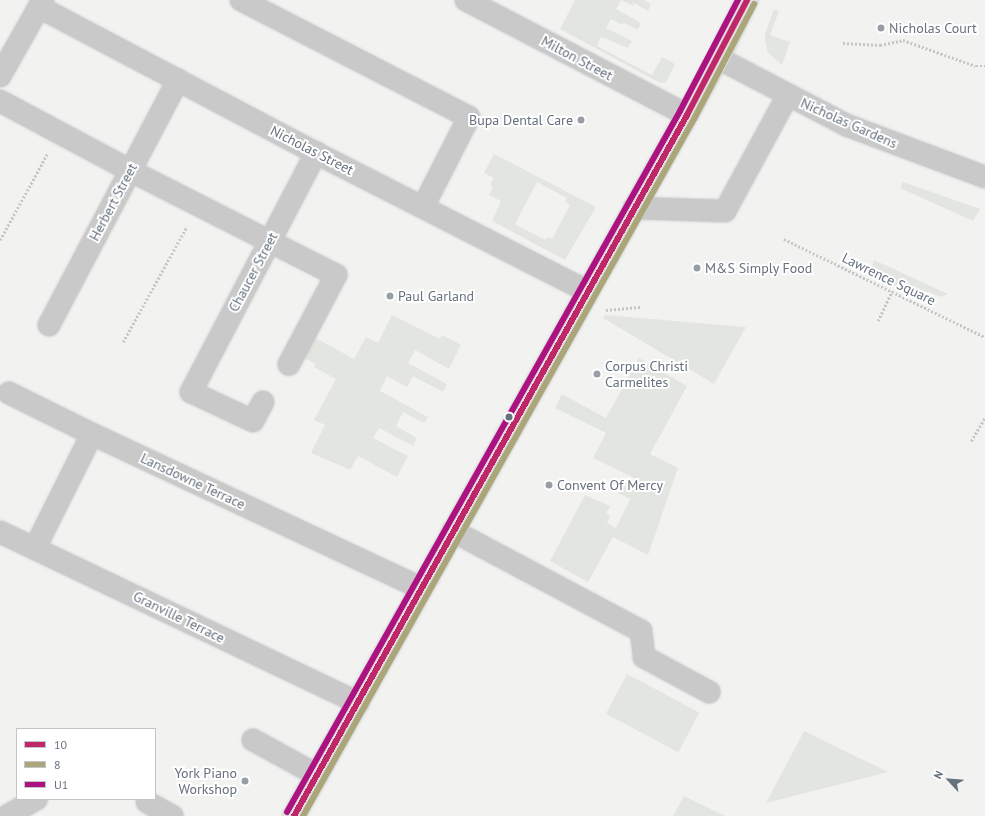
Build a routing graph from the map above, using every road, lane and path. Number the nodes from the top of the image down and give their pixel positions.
1 (241, 0) edge
2 (466, 0) edge
3 (747, 0) edge
4 (41, 4) edge
5 (843, 43) dead end
6 (718, 58) junction
7 (985, 66) edge
8 (0, 76) edge
9 (178, 80) junction
10 (788, 95) junction
11 (0, 101) edge
12 (687, 115) junction
13 (59, 132) junction
14 (316, 153) junction
15 (129, 170) junction
16 (985, 177) edge
17 (198, 205) junction
18 (422, 207) junction
19 (634, 208) junction
20 (784, 239) dead end
21 (0, 240) edge
22 (270, 241) junction
23 (892, 291) junction
24 (582, 299) junction
25 (642, 306) dead end
26 (878, 321) dead end
27 (49, 325) dead end
28 (985, 337) edge
29 (123, 342) dead end
30 (289, 364) dead end
31 (9, 393) dead end
32 (263, 402) dead end
33 (985, 418) edge
34 (92, 434) junction
35 (971, 441) dead end
36 (453, 531) junction
37 (0, 532) edge
38 (35, 548) junction
39 (421, 588) junction
40 (709, 692) dead end
41 (358, 703) junction
42 (253, 740) dead end
43 (317, 774) junction
44 (34, 800) edge
45 (148, 802) dead end
46 (7, 816) edge
47 (172, 816) edge
48 (294, 816) edge

1 - 18 street
2 - 12 street, Milton Street
3 - 6 main road
4 - 8 street
4 - 9 street, Nicholas Street
5 - 7 path
6 - 10 street, Nicholas Gardens
6 - 12 main road
9 - 14 street, Nicholas Street
9 - 15 street, Herbert Street
10 - 16 street, Nicholas Gardens
10 - 19 street
11 - 13 street
12 - 19 main road
13 - 15 street
13 - 21 path
14 - 18 street, Nicholas Street
14 - 22 street, Chaucer Street
15 - 17 street
15 - 27 street, Herbert Street
17 - 22 street
17 - 29 path
18 - 24 street, Nicholas Street
19 - 24 main road
20 - 23 path, Lawrence Square
22 - 30 street
22 - 32 street, Chaucer Street
23 - 26 path
23 - 28 path, Lawrence Square
24 - 25 path
24 - 36 main road
31 - 34 street, Lansdowne Terrace
33 - 35 path
34 - 38 street
34 - 39 street, Lansdowne Terrace
36 - 39 main road
36 - 40 street
37 - 38 street, Granville Terrace
38 - 41 street, Granville Terrace
39 - 41 main road
41 - 43 main road
42 - 43 street
43 - 48 main road
44 - 46 street
45 - 47 street

